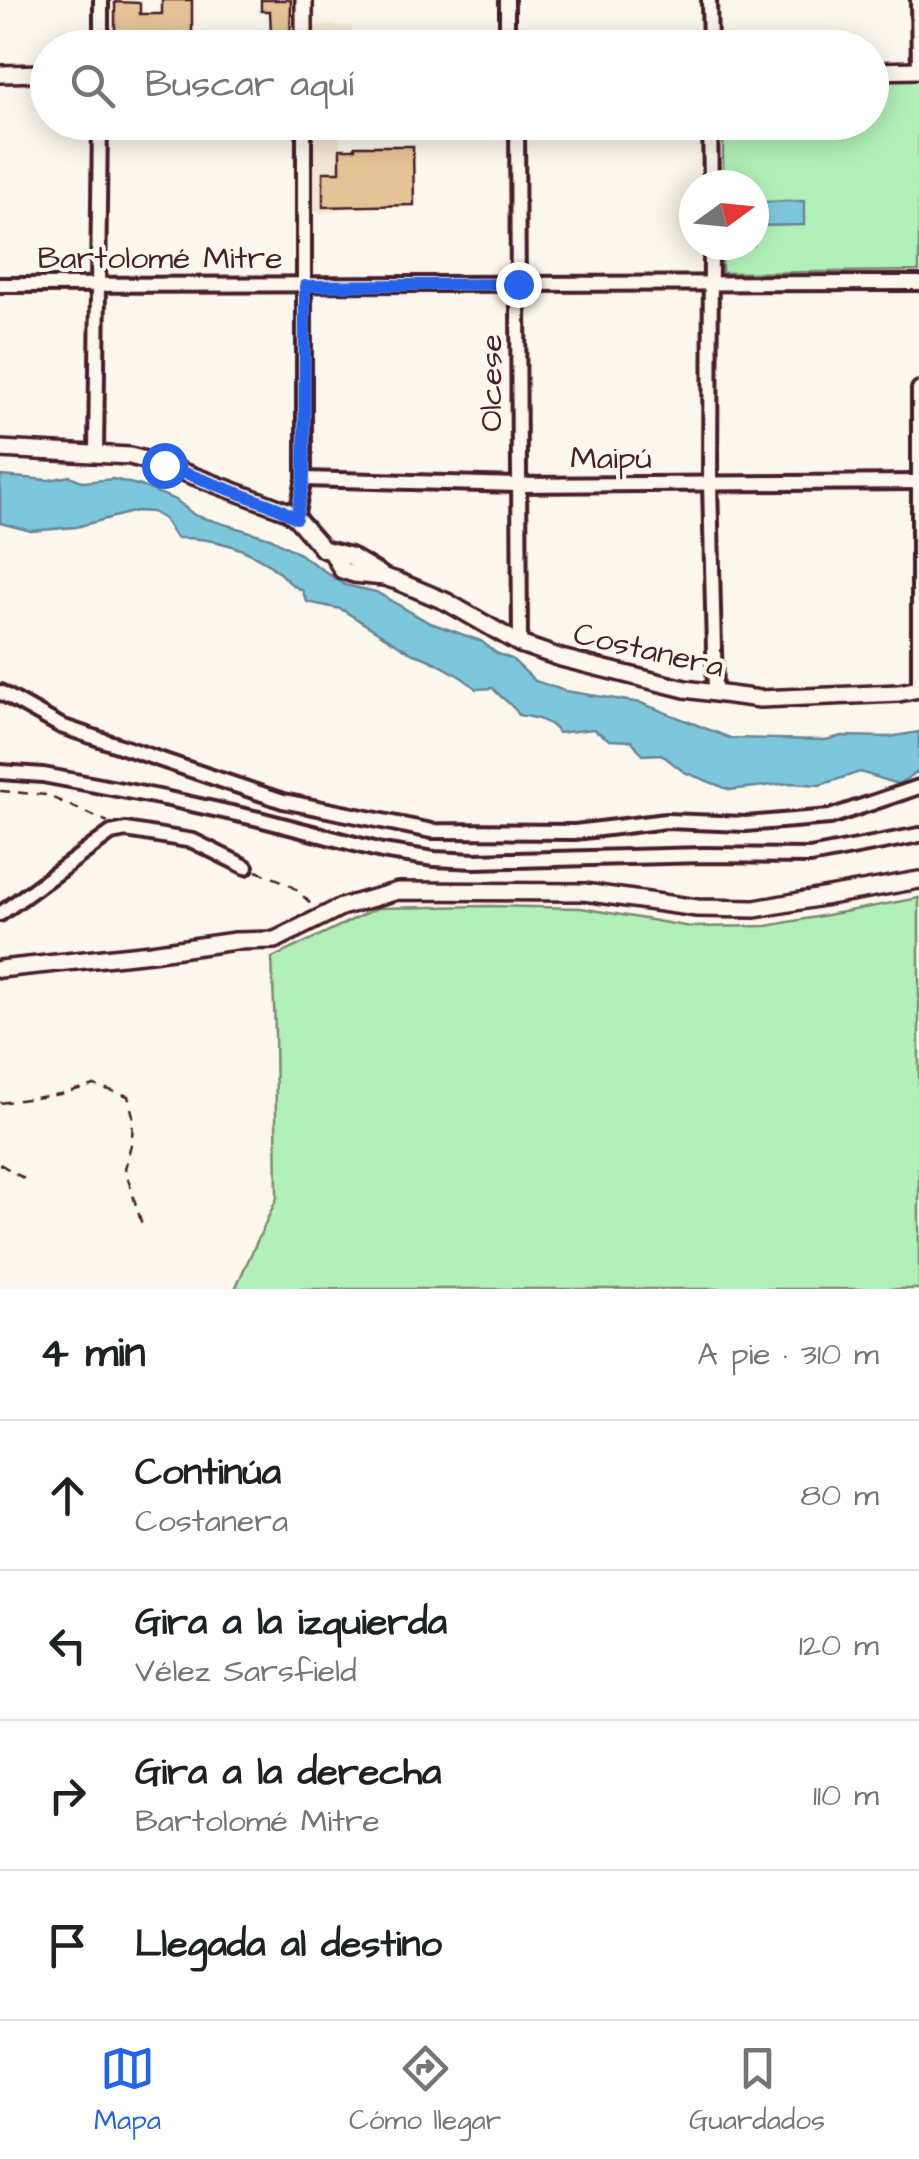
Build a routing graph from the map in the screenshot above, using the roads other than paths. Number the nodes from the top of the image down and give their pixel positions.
1 (101, 0) edge
2 (304, 0) edge
3 (507, 0) edge
4 (709, 0) edge
5 (918, 0) edge
6 (101, 30) edge
7 (304, 30) edge
8 (507, 30) edge
9 (710, 30) edge
10 (919, 70) edge
11 (889, 71) edge
12 (0, 74) edge
13 (30, 74) edge
14 (100, 140) edge
15 (304, 140) edge
16 (518, 140) edge
17 (710, 140) edge
18 (710, 170) edge
19 (711, 260) edge
20 (98, 283) junction
21 (919, 283) edge
22 (518, 284) junction
23 (0, 285) edge
24 (711, 285) junction
25 (305, 286) junction
26 (919, 388) edge
27 (0, 448) edge
28 (96, 454) junction
29 (304, 479) junction
30 (918, 482) edge
31 (710, 484) junction
32 (518, 485) junction
33 (296, 518) junction
34 (520, 644) junction
35 (919, 686) edge
36 (0, 692) edge
37 (715, 692) junction
38 (0, 772) edge
39 (919, 787) edge
40 (919, 835) edge
41 (246, 866) road end
42 (919, 880) edge
43 (0, 914) edge
44 (0, 969) edge

1 - 6 street
2 - 7 street
3 - 8 street
4 - 9 street
5 - 10 street
10 - 11 street
12 - 13 street
14 - 20 street
15 - 25 street
16 - 22 street, Olcese
17 - 18 street
19 - 24 street
20 - 23 street, Bartolomé Mitre
20 - 25 street, Bartolomé Mitre
20 - 28 street
21 - 24 street, Bartolomé Mitre
22 - 24 street, Bartolomé Mitre
22 - 25 street, Bartolomé Mitre
22 - 32 street, Olcese
24 - 31 street
25 - 29 street
26 - 30 street
27 - 28 street, Costanera
28 - 33 street, Costanera
29 - 32 street, Maipú
29 - 33 street
30 - 31 street, Maipú
30 - 35 street
31 - 32 street, Maipú
31 - 37 street
32 - 34 street, Olcese
33 - 34 street, Costanera
34 - 37 street, Costanera
35 - 37 street, Costanera
36 - 39 street
38 - 40 street
41 - 43 street
42 - 44 street

